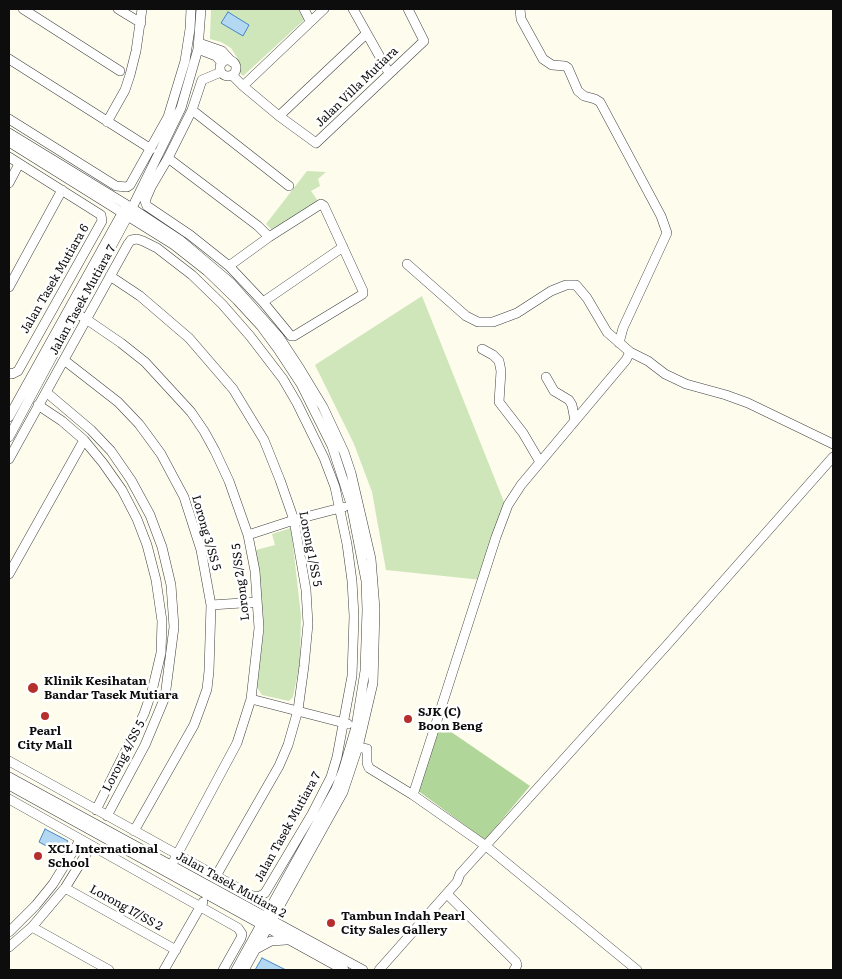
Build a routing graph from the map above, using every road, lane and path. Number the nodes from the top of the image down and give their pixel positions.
1 (23, 9) edge
2 (118, 9) edge
3 (142, 9) edge
4 (191, 9) edge
5 (200, 9) edge
6 (304, 9) edge
7 (324, 9) edge
8 (353, 9) edge
9 (408, 9) edge
10 (520, 9) edge
11 (310, 21) junction
12 (141, 23) junction
13 (366, 34) junction
14 (199, 46) junction
15 (9, 59) edge
16 (232, 62) junction
17 (221, 68) junction
18 (120, 71) dead end
19 (389, 73) junction
20 (232, 75) junction
21 (243, 86) junction
22 (192, 110) junction
23 (279, 116) junction
24 (9, 119) edge
25 (107, 122) junction
26 (9, 133) edge
27 (9, 142) edge
28 (151, 149) junction
29 (9, 157) edge
30 (168, 158) junction
31 (19, 164) junction
32 (9, 183) edge
33 (289, 186) dead end
34 (62, 190) junction
35 (106, 201) junction
36 (131, 205) junction
37 (149, 229) junction
38 (116, 231) junction
39 (269, 237) junction
40 (343, 247) junction
41 (407, 264) dead end
42 (229, 266) junction
43 (110, 276) junction
44 (69, 279) junction
45 (81, 285) junction
46 (9, 287) edge
47 (263, 302) junction
48 (76, 313) junction
49 (86, 318) junction
50 (619, 343) junction
51 (482, 349) dead end
52 (630, 352) junction
53 (64, 360) junction
54 (13, 372) edge
55 (546, 377) dead end
56 (46, 392) junction
57 (38, 405) junction
58 (9, 417) edge
59 (575, 421) junction
60 (9, 437) edge
61 (84, 440) junction
62 (833, 444) edge
63 (833, 456) edge
64 (9, 459) edge
65 (540, 462) junction
66 (351, 504) junction
67 (340, 508) junction
68 (294, 520) junction
69 (248, 535) junction
70 (9, 574) edge
71 (258, 602) junction
72 (211, 605) junction
73 (251, 699) junction
74 (298, 710) junction
75 (344, 723) junction
76 (356, 727) junction
77 (358, 747) junction
78 (9, 761) edge
79 (9, 777) edge
80 (9, 785) edge
81 (24, 790) junction
82 (413, 795) junction
83 (9, 799) edge
84 (96, 810) junction
85 (107, 816) junction
86 (134, 831) junction
87 (80, 840) junction
88 (91, 846) junction
89 (486, 846) junction
90 (177, 855) junction
91 (171, 866) junction
92 (216, 876) junction
93 (65, 888) junction
94 (447, 894) junction
95 (207, 896) junction
96 (278, 903) junction
97 (200, 907) junction
98 (246, 912) junction
99 (266, 923) junction
100 (32, 927) junction
101 (9, 932) edge
102 (290, 936) junction
103 (9, 947) edge
104 (252, 948) junction
105 (176, 950) junction
106 (384, 968) edge
107 (109, 970) edge
108 (164, 970) edge
109 (223, 970) edge
110 (236, 970) edge
111 (244, 970) edge
112 (344, 970) edge
113 (363, 970) edge
114 (514, 970) edge
115 (637, 970) edge

1 - 18 street
2 - 12 street
3 - 12 street
4 - 28 street
5 - 14 street, Jalan Tasek Mutiara 6
6 - 11 street
7 - 11 street
8 - 13 street
9 - 19 street, Jalan Villa Mutiara
10 - 50 street
11 - 21 street
12 - 25 street
13 - 19 street
13 - 23 street
14 - 16 street
14 - 17 street
14 - 36 street, Jalan Tasek Mutiara 6
15 - 25 street
16 - 17 street
16 - 20 street
17 - 20 street
17 - 22 street
19 - 23 street, Jalan Villa Mutiara
20 - 21 street, Jalan Villa Mutiara
21 - 23 street, Jalan Villa Mutiara
22 - 30 street
22 - 33 street
24 - 28 street
25 - 28 street
26 - 36 street, Jalan Tasek Mutiara 7
27 - 35 street
29 - 31 street, Jalan Tasek Mutiara 6
30 - 39 street
30 - 42 street
31 - 32 street
31 - 34 street, Jalan Tasek Mutiara 6
34 - 44 street, Jalan Tasek Mutiara 6
34 - 46 street
35 - 36 street
35 - 38 street
36 - 37 street, Jalan Tasek Mutiara 7
36 - 38 street, Jalan Tasek Mutiara 6
36 - 77 street, Jalan Tasek Mutiara 7
37 - 38 street
37 - 66 street, Jalan Tasek Mutiara 7
38 - 45 street, Jalan Tasek Mutiara 6
38 - 48 street, Jalan Tasek Mutiara 6
39 - 40 street
39 - 42 street
40 - 47 street
40 - 47 street
41 - 50 street
42 - 47 street
43 - 49 street, Jalan Tasek Mutiara 7
43 - 67 street, Jalan Tasek Mutiara 7
43 - 68 street, Lorong 1/SS 5
44 - 45 street
44 - 54 street, Jalan Tasek Mutiara 6
45 - 58 street, Jalan Tasek Mutiara 6
48 - 49 street, Lorong 2/SS 5
48 - 60 street, Jalan Tasek Mutiara 6
49 - 53 street, Jalan Tasek Mutiara 7
49 - 69 street, Lorong 2/SS 5
50 - 52 street
51 - 65 street
52 - 59 street
52 - 62 street
53 - 56 street, Jalan Tasek Mutiara 7
53 - 72 street, Lorong 3/SS 5
55 - 59 street
56 - 57 street, Jalan Tasek Mutiara 7
56 - 85 street, Lorong 4/SS 5
57 - 61 street
57 - 64 street, Jalan Tasek Mutiara 7
59 - 65 street
61 - 70 street
61 - 84 street
63 - 89 street
65 - 82 street
66 - 67 street
66 - 76 street, Jalan Tasek Mutiara 7
67 - 68 street
67 - 75 street, Jalan Tasek Mutiara 7
68 - 69 street
68 - 74 street, Lorong 1/SS 5
69 - 71 street, Lorong 2/SS 5
71 - 72 street
71 - 73 street, Lorong 2/SS 5
72 - 86 street, Lorong 3/SS 5
73 - 74 street
73 - 90 street, Lorong 2/SS 5
74 - 75 street
74 - 92 street, Lorong 1/SS 5
75 - 76 street
75 - 92 street, Jalan Tasek Mutiara 7
76 - 96 street, Jalan Tasek Mutiara 7
77 - 82 street
77 - 96 street, Jalan Tasek Mutiara 7
78 - 84 street, Jalan Tasek Mutiara 7
79 - 81 street, Jalan Tasek Mutiara 2
80 - 81 street, Jalan Tasek Mutiara 2
81 - 91 street, Jalan Tasek Mutiara 2
81 - 95 street, Jalan Tasek Mutiara 2
82 - 89 street
83 - 87 street
84 - 85 street, Jalan Tasek Mutiara 7
85 - 86 street, Jalan Tasek Mutiara 7
86 - 90 street, Jalan Tasek Mutiara 7
87 - 88 street
87 - 101 street
88 - 93 street
88 - 97 street
89 - 94 street
89 - 115 street
90 - 91 street, Lorong 2/SS 5
90 - 92 street, Jalan Tasek Mutiara 7
91 - 98 street, Jalan Tasek Mutiara 2
93 - 100 street
93 - 105 street, Lorong 17/SS 2
94 - 106 street
94 - 114 street
95 - 97 street
95 - 98 street, Jalan Tasek Mutiara 2
96 - 98 street
96 - 99 street, Jalan Tasek Mutiara 7
96 - 102 street
97 - 105 street
97 - 109 street
98 - 99 street, Jalan Tasek Mutiara 2
98 - 104 street
99 - 102 street, Jalan Tasek Mutiara 2
99 - 104 street, Jalan Tasek Mutiara 7
100 - 103 street
100 - 107 street
102 - 104 street
102 - 112 street, Jalan Tasek Mutiara 2
102 - 113 street, Jalan Tasek Mutiara 2
104 - 110 street
104 - 111 street
105 - 108 street

